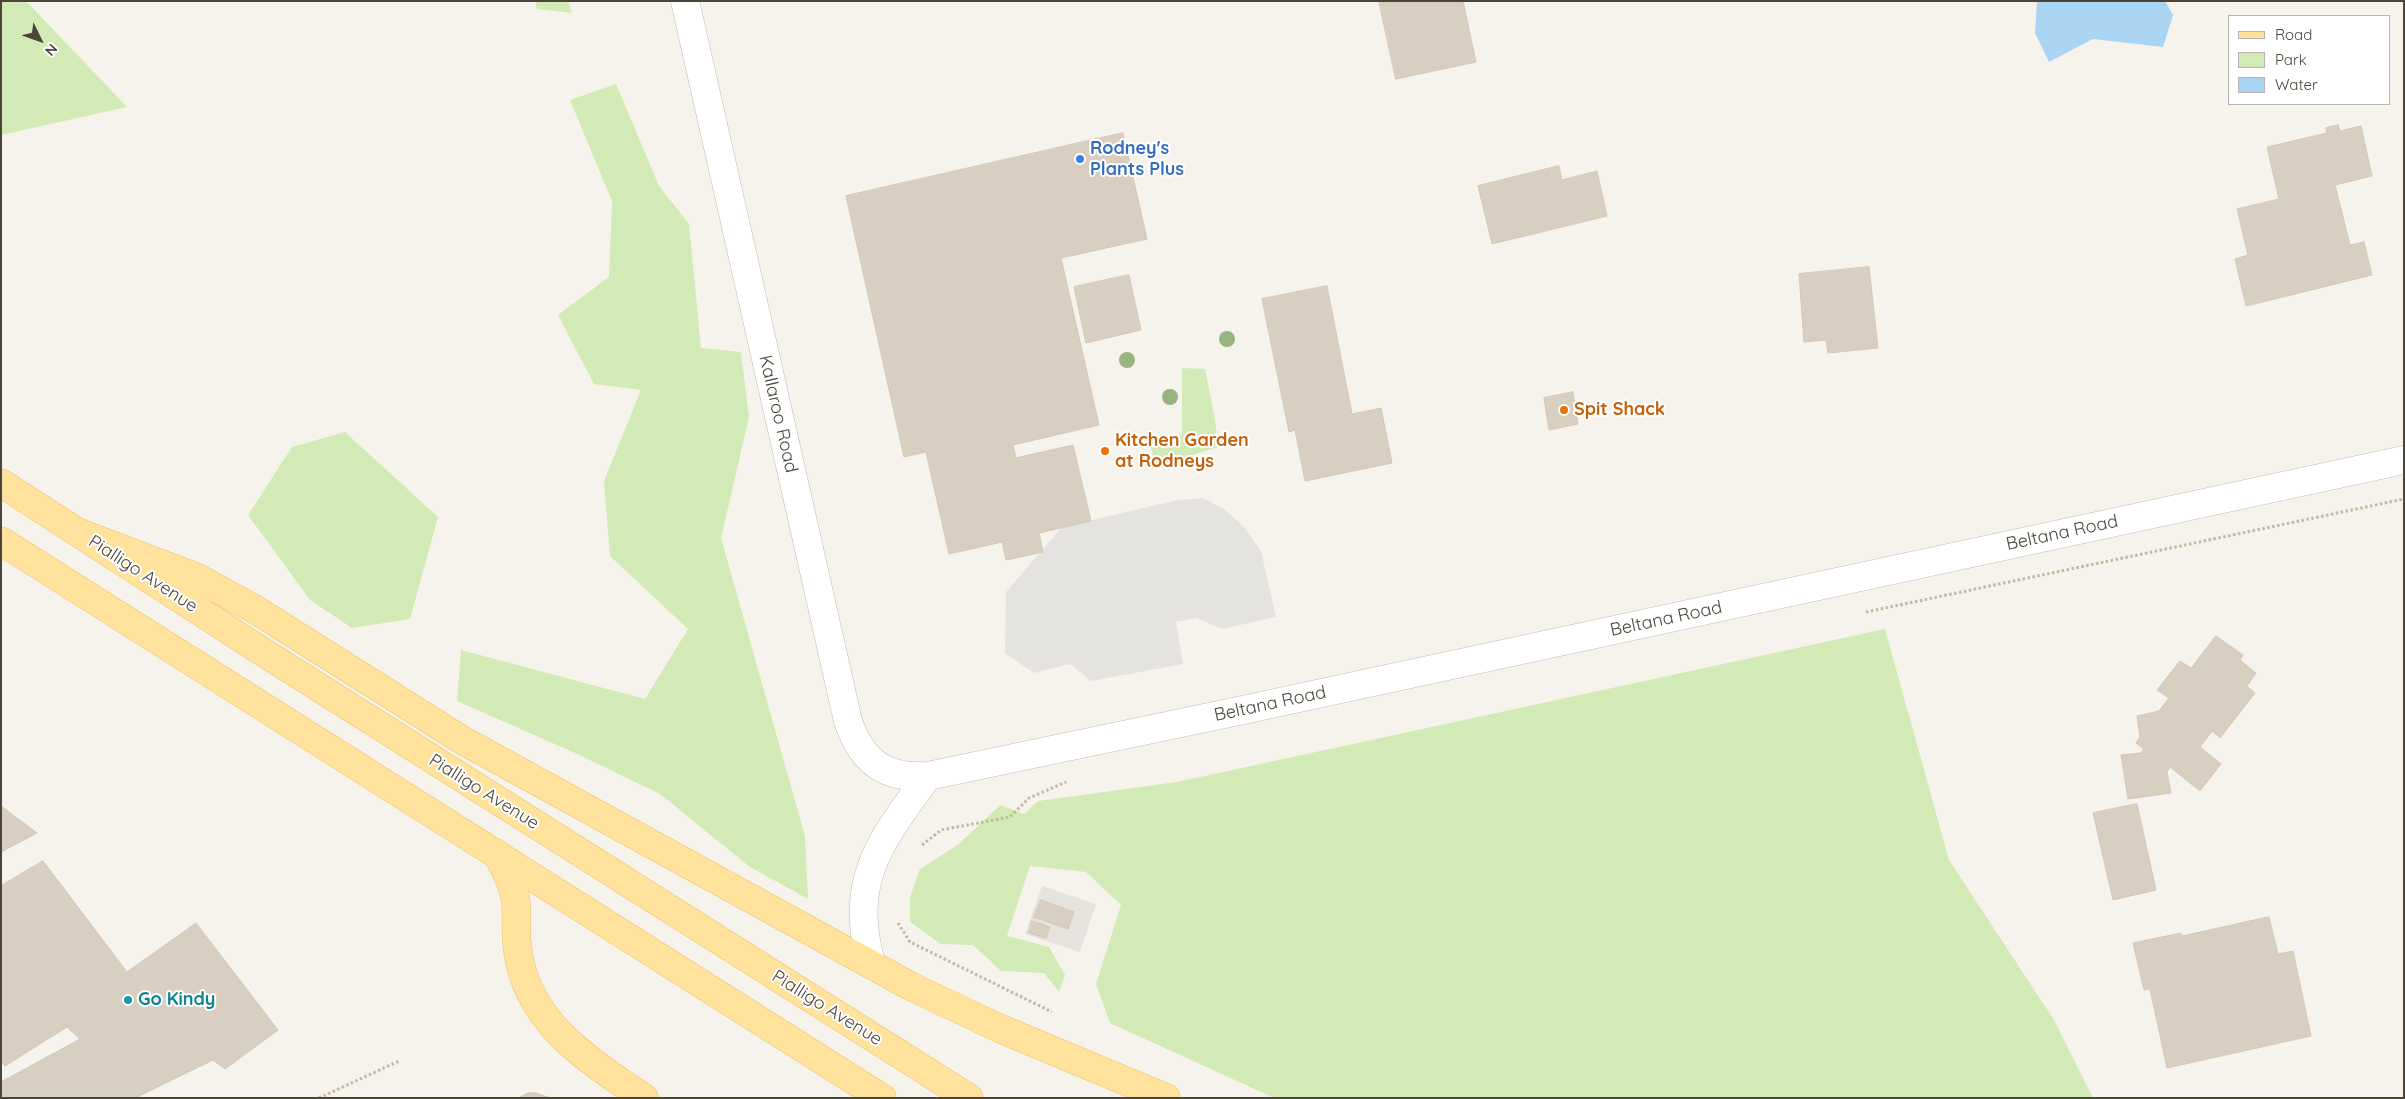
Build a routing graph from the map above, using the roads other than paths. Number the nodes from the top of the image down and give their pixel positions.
1 (685, 1) edge
2 (2404, 460) edge
3 (1, 483) edge
4 (80, 533) junction
5 (1, 541) edge
6 (928, 776) junction
7 (496, 853) junction
8 (871, 963) junction
9 (644, 1098) edge
10 (882, 1098) edge
11 (969, 1098) edge
12 (1166, 1098) edge

1 - 6 street, Kallaroo Road
2 - 6 street, Beltana Road
3 - 4 main road, Pialligo Avenue
4 - 8 main road
4 - 11 main road, Pialligo Avenue
5 - 7 main road
6 - 8 street
7 - 9 main road
7 - 10 main road
8 - 12 main road

